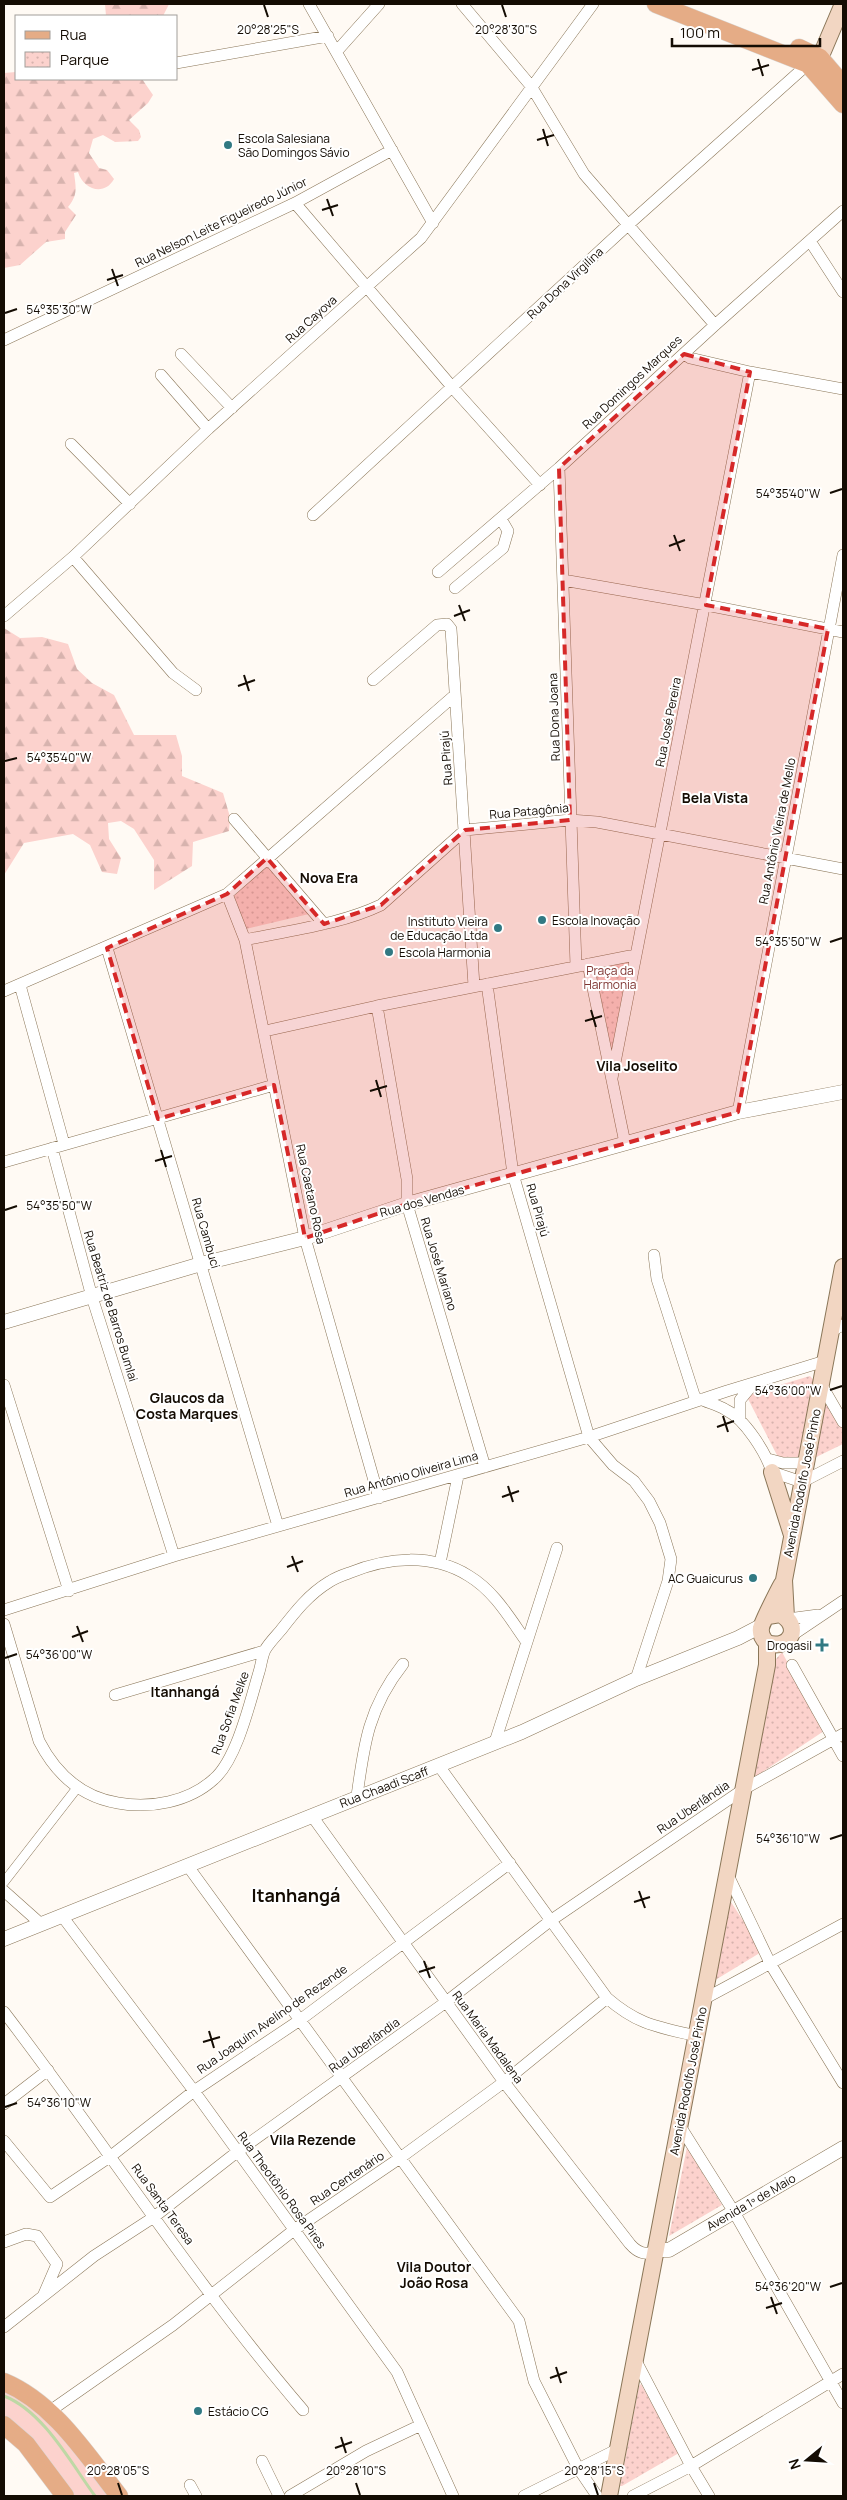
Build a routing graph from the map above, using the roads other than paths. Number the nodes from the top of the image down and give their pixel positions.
1 (309, 4) edge
2 (379, 4) edge
3 (462, 4) edge
4 (593, 4) edge
5 (656, 4) edge
6 (681, 4) edge
7 (843, 4) edge
8 (328, 36) junction
9 (336, 51) junction
10 (814, 61) junction
11 (178, 63) edge
12 (843, 85) edge
13 (531, 86) junction
14 (843, 104) edge
15 (392, 150) junction
16 (295, 203) junction
17 (843, 210) edge
18 (433, 222) junction
19 (629, 224) junction
20 (810, 241) junction
21 (367, 287) junction
22 (843, 292) edge
23 (714, 325) junction
24 (4, 340) edge
25 (182, 354) dead end
26 (684, 354) junction
27 (750, 372) junction
28 (161, 375) dead end
29 (453, 388) junction
30 (843, 389) edge
31 (232, 408) junction
32 (208, 429) junction
33 (71, 444) dead end
34 (559, 468) junction
35 (540, 485) junction
36 (130, 504) junction
37 (313, 515) dead end
38 (501, 519) junction
39 (843, 555) edge
40 (73, 557) junction
41 (438, 572) dead end
42 (564, 580) junction
43 (454, 588) dead end
44 (706, 605) junction
45 (4, 616) edge
46 (828, 629) junction
47 (843, 632) edge
48 (373, 680) dead end
49 (196, 690) dead end
50 (455, 695) junction
51 (234, 819) dead end
52 (570, 820) junction
53 (465, 830) junction
54 (660, 834) junction
55 (267, 858) junction
56 (785, 859) junction
57 (843, 870) edge
58 (226, 894) junction
59 (324, 924) junction
60 (245, 940) junction
61 (107, 948) junction
62 (635, 956) junction
63 (588, 964) junction
64 (576, 966) junction
65 (20, 984) junction
66 (487, 984) junction
67 (474, 986) junction
68 (4, 991) edge
69 (377, 1006) junction
70 (265, 1031) junction
71 (612, 1078) junction
72 (274, 1085) junction
73 (843, 1092) edge
74 (738, 1112) junction
75 (158, 1119) junction
76 (625, 1143) junction
77 (64, 1144) junction
78 (52, 1148) junction
79 (4, 1162) edge
80 (513, 1174) junction
81 (407, 1204) junction
82 (305, 1238) junction
83 (654, 1255) dead end
84 (201, 1264) junction
85 (843, 1267) edge
86 (92, 1297) junction
87 (4, 1322) edge
88 (837, 1328) edge
89 (825, 1361) junction
90 (756, 1382) junction
91 (821, 1384) junction
92 (4, 1385) edge
93 (698, 1400) junction
94 (740, 1420) junction
95 (843, 1422) edge
96 (589, 1437) junction
97 (843, 1461) edge
98 (806, 1463) junction
99 (770, 1466) junction
100 (485, 1467) junction
101 (458, 1476) junction
102 (802, 1482) junction
103 (379, 1498) junction
104 (278, 1526) junction
105 (792, 1536) junction
106 (557, 1548) dead end
107 (174, 1556) junction
108 (440, 1563) junction
109 (784, 1580) junction
110 (69, 1591) junction
111 (843, 1601) edge
112 (4, 1610) edge
113 (822, 1614) junction
114 (787, 1618) junction
115 (764, 1621) junction
116 (4, 1624) edge
117 (788, 1640) junction
118 (526, 1641) junction
119 (767, 1643) junction
120 (264, 1651) junction
121 (403, 1664) dead end
122 (768, 1665) junction
123 (792, 1665) dead end
124 (636, 1679) junction
125 (115, 1695) dead end
126 (838, 1737) edge
127 (494, 1742) junction
128 (843, 1756) edge
129 (439, 1766) junction
130 (77, 1788) junction
131 (744, 1789) junction
132 (357, 1796) junction
133 (312, 1816) junction
134 (510, 1863) junction
135 (187, 1865) junction
136 (728, 1875) junction
137 (4, 1882) edge
138 (4, 1891) edge
139 (62, 1916) junction
140 (550, 1921) junction
141 (41, 1924) junction
142 (843, 1924) edge
143 (4, 1939) edge
144 (402, 1942) junction
145 (771, 1964) junction
146 (607, 1998) junction
147 (704, 1999) junction
148 (446, 2002) junction
149 (4, 2012) edge
150 (300, 2020) junction
151 (697, 2036) junction
152 (48, 2070) junction
153 (342, 2078) junction
154 (504, 2082) junction
155 (843, 2083) edge
156 (194, 2091) junction
157 (4, 2104) edge
158 (680, 2126) junction
159 (4, 2141) edge
160 (843, 2148) edge
161 (237, 2152) junction
162 (111, 2156) junction
163 (400, 2158) junction
164 (734, 2212) junction
165 (154, 2216) junction
166 (294, 2230) junction
167 (4, 2242) edge
168 (656, 2250) junction
169 (211, 2295) junction
170 (44, 2296) junction
171 (4, 2327) edge
172 (635, 2359) junction
173 (843, 2374) edge
174 (4, 2382) edge
175 (831, 2382) junction
176 (843, 2403) edge
177 (303, 2410) dead end
178 (50, 2412) junction
179 (4, 2425) edge
180 (421, 2425) junction
181 (616, 2450) junction
182 (262, 2461) dead end
183 (691, 2466) junction
184 (578, 2468) junction
185 (190, 2485) dead end
186 (65, 2496) edge
187 (118, 2496) edge
188 (196, 2496) edge
189 (279, 2496) edge
190 (290, 2496) edge
191 (453, 2496) edge
192 (524, 2496) edge
193 (597, 2496) edge
194 (609, 2496) edge
195 (633, 2496) edge
196 (709, 2496) edge

1 - 8 street
2 - 9 street
3 - 13 street
4 - 13 street, Rua Cayova
5 - 10 main road
6 - 10 main road
7 - 10 main road
8 - 9 street
8 - 11 street
9 - 15 street
10 - 12 main road
10 - 14 main road
10 - 19 street, Rua Dona Virgilina
13 - 18 street, Rua Cayova
13 - 19 street
15 - 16 street, Rua Nelson Leite Figueiredo Júnior
15 - 18 street
16 - 21 street
16 - 24 street, Rua Nelson Leite Figueiredo Júnior
17 - 20 street, Rua Domingos Marques
18 - 21 street, Rua Cayova
19 - 23 street
19 - 29 street, Rua Dona Virgilina
20 - 22 street
20 - 23 street, Rua Domingos Marques
21 - 29 street
21 - 31 street, Rua Cayova
23 - 26 street, Rua Domingos Marques
25 - 31 street
26 - 27 street
26 - 34 street, Rua Domingos Marques
27 - 30 street
27 - 44 street, Rua José Pereira
28 - 32 street
29 - 35 street
29 - 37 street, Rua Dona Virgilina
31 - 32 street, Rua Cayova
32 - 36 street, Rua Cayova
33 - 36 street
34 - 35 street, Rua Domingos Marques
34 - 42 street, Rua Dona Joana
35 - 38 street, Rua Domingos Marques
36 - 40 street, Rua Cayova
38 - 41 street, Rua Domingos Marques
38 - 43 street
39 - 46 street, Rua Antônio Vieira de Mello
40 - 45 street, Rua Cayova
40 - 49 street
42 - 44 street
42 - 52 street, Rua Dona Joana
44 - 46 street
44 - 54 street, Rua José Pereira
46 - 47 street
46 - 56 street, Rua Antônio Vieira de Mello
48 - 50 street, Rua Pirajú
50 - 53 street, Rua Pirajú
50 - 55 street
51 - 55 street
52 - 53 street, Rua Patagônia
52 - 54 street, Rua Patagônia
52 - 64 street, Rua Dona Joana
53 - 59 street
53 - 67 street, Rua Pirajú
54 - 56 street, Rua Patagônia
54 - 62 street, Rua José Pereira
55 - 58 street
55 - 59 street
56 - 57 street, Rua Patagônia
56 - 74 street, Rua Antônio Vieira de Mello
58 - 60 street, Rua Caetano Rosa
58 - 61 street
59 - 60 street
60 - 70 street, Rua Caetano Rosa
61 - 65 street
61 - 75 street, Rua Cambuci
62 - 63 street
62 - 71 street, Rua José Pereira
63 - 64 street
63 - 71 street
64 - 66 street
65 - 68 street
65 - 77 street
66 - 67 street
66 - 80 street, Rua Pirajú
67 - 69 street
69 - 70 street
69 - 81 street, Rua José Mariano
70 - 72 street, Rua Caetano Rosa
71 - 76 street
72 - 75 street
72 - 82 street, Rua Caetano Rosa
73 - 74 street, Rua dos Vendas
74 - 76 street, Rua dos Vendas
75 - 77 street
75 - 84 street, Rua Cambuci
76 - 80 street, Rua dos Vendas
77 - 78 street
78 - 79 street
78 - 86 street, Rua Beatriz de Barros Bumlai
80 - 81 street, Rua dos Vendas
80 - 96 street, Rua Pirajú
81 - 82 street, Rua dos Vendas
81 - 100 street, Rua José Mariano
82 - 84 street, Rua dos Vendas
82 - 103 street, Rua Caetano Rosa
83 - 93 street
84 - 86 street, Rua dos Vendas
84 - 104 street, Rua Cambuci
85 - 88 main road, Avenida Rodolfo José Pinho
86 - 87 street, Rua dos Vendas
86 - 107 street, Rua Beatriz de Barros Bumlai
88 - 89 main road, Avenida Rodolfo José Pinho
89 - 90 street, Rua Antônio Oliveira Lima
89 - 91 main road, Avenida Rodolfo José Pinho
90 - 93 street, Rua Antônio Oliveira Lima
90 - 94 street
91 - 95 street
91 - 98 main road, Avenida Rodolfo José Pinho
92 - 110 street
93 - 94 street
93 - 96 street, Rua Antônio Oliveira Lima
94 - 99 street
96 - 100 street, Rua Antônio Oliveira Lima
96 - 124 street
97 - 102 street
98 - 99 street
98 - 102 main road, Avenida Rodolfo José Pinho
99 - 102 street
99 - 105 main road
100 - 101 street, Rua Antônio Oliveira Lima
101 - 103 street, Rua Antônio Oliveira Lima
101 - 108 street
102 - 105 main road, Avenida Rodolfo José Pinho
103 - 104 street, Rua Antônio Oliveira Lima
104 - 107 street, Rua Antônio Oliveira Lima
105 - 109 main road, Avenida Rodolfo José Pinho
106 - 118 street
107 - 110 street, Rua Antônio Oliveira Lima
108 - 118 street, Rua Sofia Melke
108 - 120 street, Rua Sofia Melke
109 - 114 main road, Avenida Rodolfo José Pinho
109 - 115 main road, Avenida Rodolfo José Pinho
110 - 112 street, Rua Antônio Oliveira Lima
111 - 113 street
113 - 114 street
113 - 117 street
114 - 115 main road
114 - 117 main road
115 - 119 main road
115 - 124 street, Rua Chaadi Scaff
116 - 130 street, Rua Sofia Melke
117 - 119 main road
117 - 122 main road, Avenida Rodolfo José Pinho
118 - 127 street
119 - 122 main road, Avenida Rodolfo José Pinho
120 - 125 street
120 - 130 street, Rua Sofia Melke
121 - 132 street
122 - 131 main road, Avenida Rodolfo José Pinho
123 - 126 street
124 - 127 street, Rua Chaadi Scaff
126 - 128 street
126 - 131 street, Rua Uberlândia
127 - 129 street, Rua Chaadi Scaff
129 - 132 street, Rua Chaadi Scaff
129 - 134 street
130 - 137 street
131 - 136 main road, Avenida Rodolfo José Pinho
131 - 140 street, Rua Uberlândia
132 - 133 street, Rua Chaadi Scaff
133 - 135 street, Rua Chaadi Scaff
133 - 144 street, Rua Maria Madalena
134 - 140 street
134 - 144 street, Rua Joaquim Avelino de Rezende
135 - 139 street, Rua Chaadi Scaff
135 - 150 street
136 - 145 street
136 - 147 main road, Avenida Rodolfo José Pinho
138 - 141 street
139 - 141 street, Rua Chaadi Scaff
139 - 156 street, Rua Theotônio Rosa Pires
140 - 146 street
140 - 148 street, Rua Uberlândia
141 - 143 street, Rua Chaadi Scaff
142 - 145 street
144 - 148 street, Rua Maria Madalena
144 - 150 street, Rua Joaquim Avelino de Rezende
145 - 147 street
145 - 155 street
146 - 151 street
146 - 154 street, Rua Centenário
147 - 151 main road, Avenida Rodolfo José Pinho
148 - 153 street, Rua Uberlândia
148 - 154 street, Rua Maria Madalena
149 - 152 street, Rua Santa Teresa
150 - 153 street
150 - 156 street, Rua Joaquim Avelino de Rezende
151 - 158 main road, Avenida Rodolfo José Pinho
152 - 157 street
152 - 162 street, Rua Santa Teresa
153 - 161 street, Rua Uberlândia
153 - 163 street
154 - 163 street, Rua Centenário
154 - 168 street, Rua Maria Madalena
156 - 161 street, Rua Theotônio Rosa Pires
156 - 162 street, Rua Joaquim Avelino de Rezende
158 - 164 street
158 - 168 main road, Avenida Rodolfo José Pinho
159 - 162 street, Rua Joaquim Avelino de Rezende
160 - 164 street, Avenida 1º de Maio
161 - 165 street, Rua Uberlândia
161 - 166 street, Rua Theotônio Rosa Pires
162 - 165 street, Rua Santa Teresa
163 - 166 street, Rua Centenário
163 - 184 street
164 - 168 street, Avenida 1º de Maio
164 - 175 street
165 - 169 street, Rua Santa Teresa
165 - 170 street, Rua Uberlândia
166 - 169 street, Rua Centenário
166 - 180 street, Rua Theotônio Rosa Pires
167 - 170 street
168 - 172 main road, Avenida Rodolfo José Pinho
169 - 177 street, Rua Santa Teresa
169 - 178 street, Rua Centenário
170 - 171 street, Rua Uberlândia
172 - 181 main road, Avenida Rodolfo José Pinho
172 - 183 street
173 - 175 street
174 - 178 main road
175 - 176 street
175 - 183 street
178 - 187 main road
179 - 186 main road
180 - 190 street
180 - 191 street, Rua Theotônio Rosa Pires
181 - 184 street
181 - 194 main road, Avenida Rodolfo José Pinho
182 - 189 street
183 - 195 street
183 - 196 street
184 - 192 street
184 - 193 street
185 - 188 street

